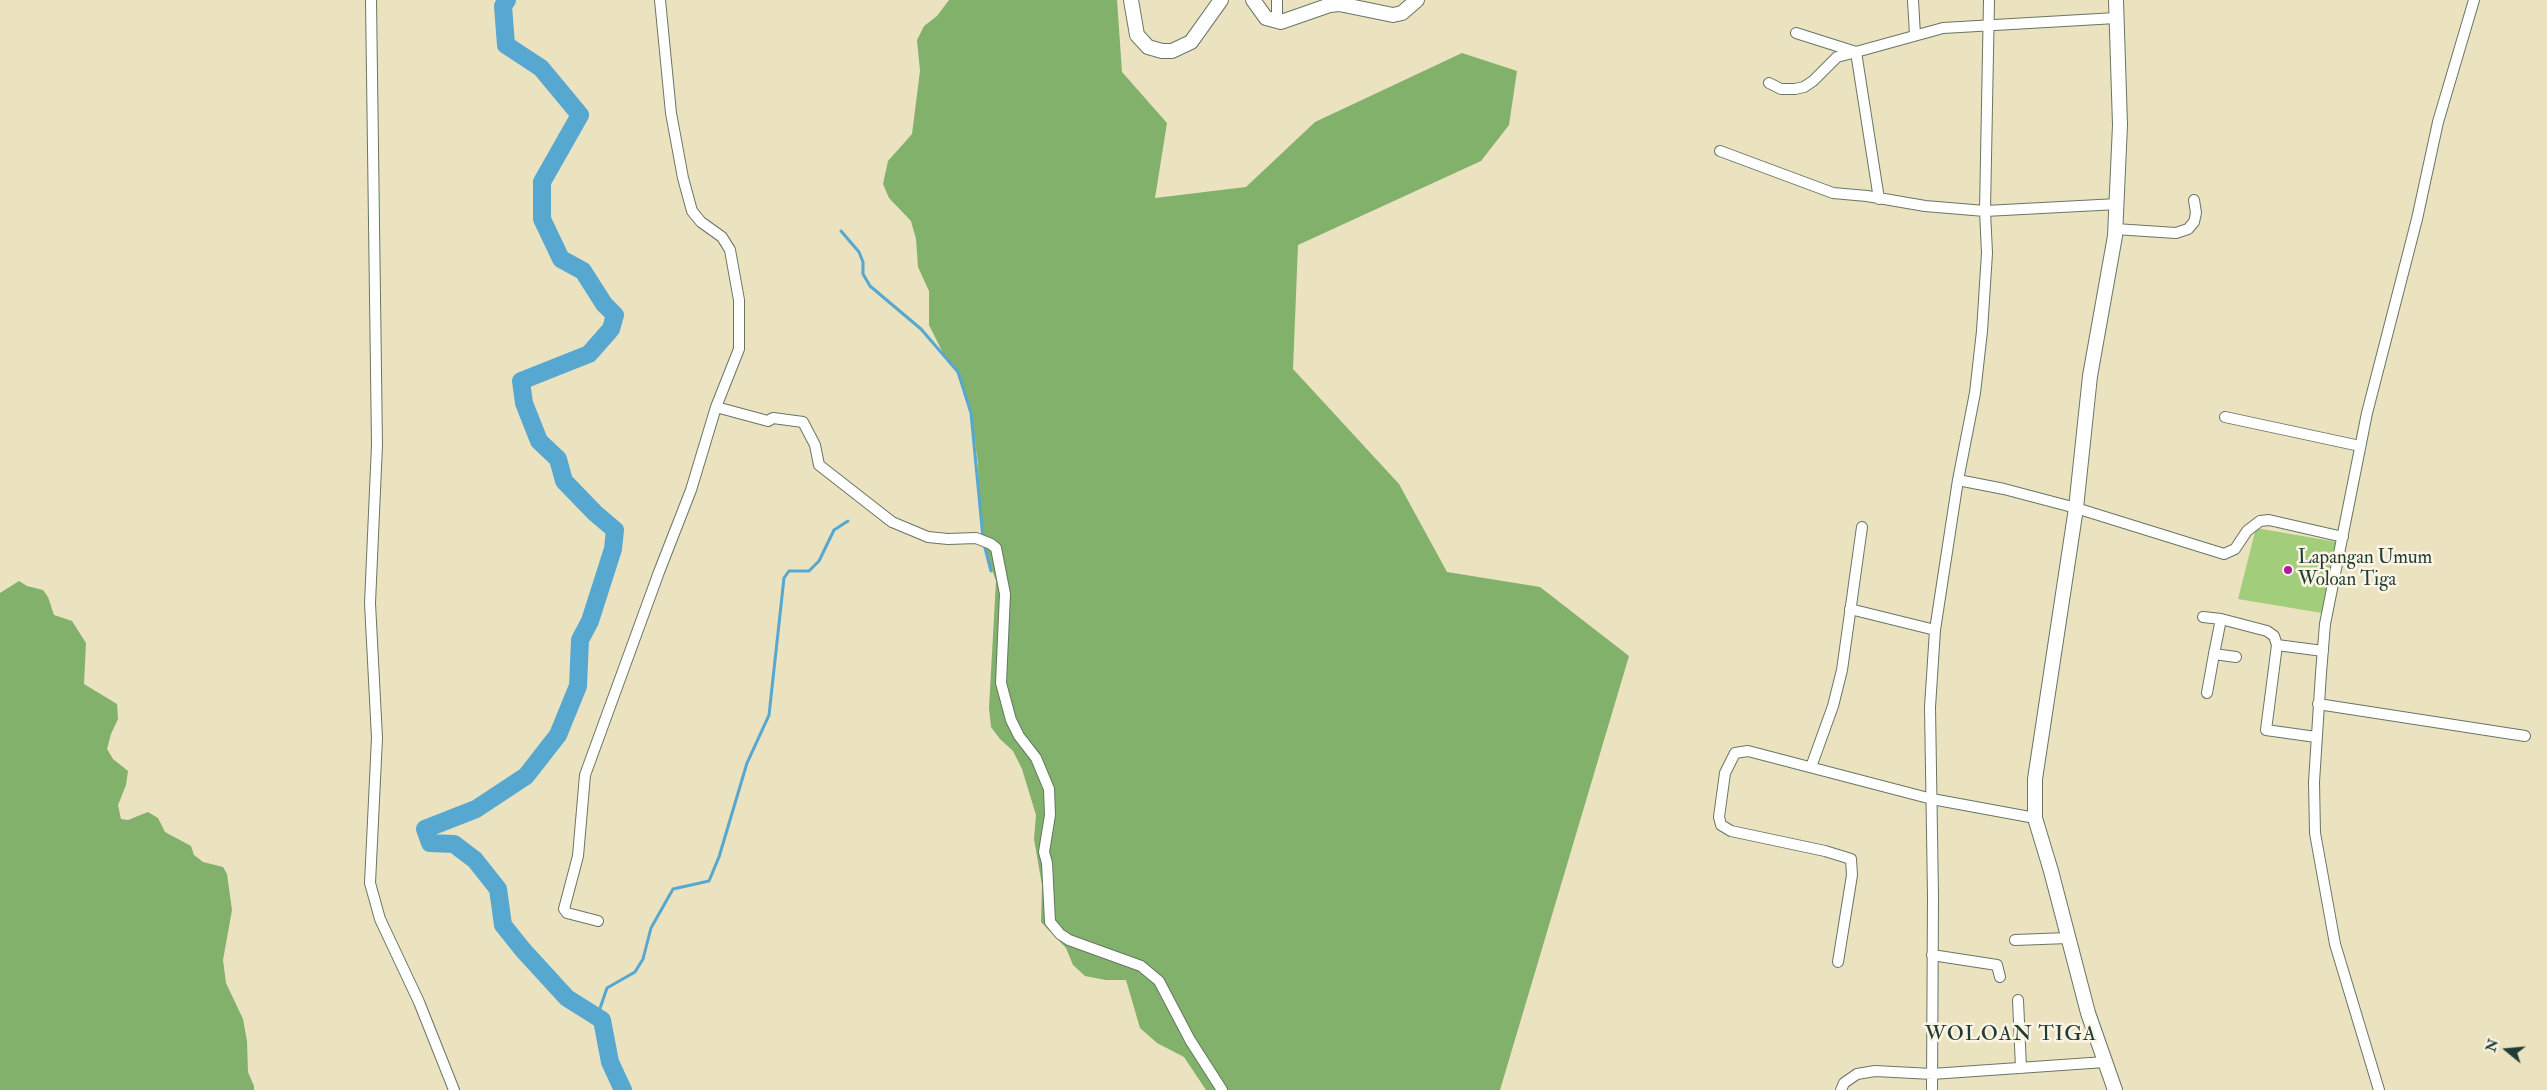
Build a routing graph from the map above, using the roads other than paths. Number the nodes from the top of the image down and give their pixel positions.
1 (371, 0) edge
2 (660, 0) edge
3 (1131, 0) edge
4 (1221, 0) edge
5 (1253, 0) edge
6 (1277, 0) edge
7 (1417, 0) edge
8 (1913, 0) edge
9 (1989, 0) edge
10 (2116, 0) edge
11 (2474, 0) edge
12 (2116, 18) junction
13 (1277, 22) junction
14 (1988, 25) junction
15 (1796, 33) dead end
16 (1915, 35) junction
17 (1856, 52) junction
18 (1769, 82) dead end
19 (1720, 151) dead end
20 (1880, 199) junction
21 (2194, 200) dead end
22 (2118, 204) junction
23 (1985, 211) junction
24 (2115, 229) junction
25 (716, 407) junction
26 (2225, 417) dead end
27 (2360, 446) junction
28 (1958, 480) junction
29 (2076, 508) junction
30 (1862, 527) dead end
31 (2343, 537) junction
32 (1850, 609) junction
33 (2203, 617) dead end
34 (2222, 619) junction
35 (1935, 630) junction
36 (2277, 644) junction
37 (2323, 651) junction
38 (2214, 654) junction
39 (2236, 657) dead end
40 (2207, 693) dead end
41 (2318, 704) junction
42 (2525, 736) dead end
43 (2316, 737) junction
44 (1811, 766) junction
45 (1932, 799) junction
46 (2035, 818) junction
47 (598, 921) dead end
48 (2068, 938) junction
49 (2015, 940) dead end
50 (1932, 955) junction
51 (1838, 962) dead end
52 (2000, 977) dead end
53 (2018, 1000) dead end
54 (2105, 1062) junction
55 (2021, 1068) junction
56 (1932, 1074) junction
57 (454, 1090) edge
58 (1222, 1090) edge
59 (1841, 1090) edge
60 (1932, 1090) edge
61 (2115, 1090) edge
62 (2379, 1090) edge

1 - 57 street
2 - 25 street
3 - 4 main road
5 - 13 main road
6 - 13 street
7 - 13 main road
8 - 16 street
9 - 14 street
10 - 12 main road
11 - 27 street
12 - 14 street
12 - 22 main road
14 - 16 street
14 - 23 street
15 - 17 street
16 - 17 street
17 - 18 street
17 - 20 street
19 - 20 street
20 - 23 street
21 - 24 street
22 - 23 street
22 - 24 main road
23 - 28 street
24 - 29 main road
25 - 47 street
25 - 58 street
26 - 27 street
27 - 31 street
28 - 29 street
28 - 35 street
29 - 31 street
29 - 46 main road
30 - 32 street
31 - 37 street
32 - 35 street
32 - 44 street
33 - 34 street
34 - 36 street
34 - 38 street
35 - 45 street
36 - 37 street
36 - 43 street
37 - 41 street
38 - 39 street
38 - 40 street
41 - 42 street
41 - 43 street
43 - 62 street
44 - 45 street
44 - 51 street
45 - 46 street
45 - 50 street
46 - 48 main road
48 - 49 street
48 - 54 main road
50 - 52 street
50 - 56 street
53 - 55 street
54 - 55 street
54 - 61 main road
55 - 56 street
56 - 59 street
56 - 60 street

